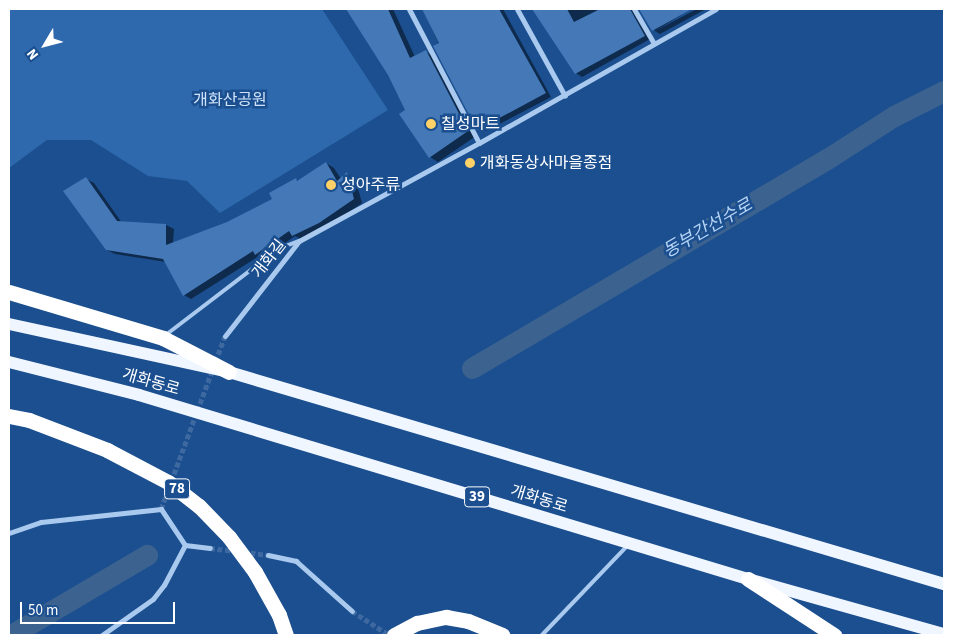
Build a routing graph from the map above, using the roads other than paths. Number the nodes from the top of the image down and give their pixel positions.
1 (409, 9) edge
2 (516, 9) edge
3 (634, 9) edge
4 (716, 9) edge
5 (654, 43) junction
6 (565, 96) junction
7 (479, 144) junction
8 (299, 241) junction
9 (9, 292) edge
10 (9, 324) edge
11 (225, 336) tunnel mouth
12 (163, 338) junction
13 (9, 362) edge
14 (229, 372) junction
15 (9, 416) edge
16 (9, 533) edge
17 (630, 544) junction
18 (185, 545) junction
19 (210, 548) tunnel mouth
20 (268, 555) tunnel mouth
21 (748, 579) junction
22 (944, 584) edge
23 (352, 611) tunnel mouth
24 (396, 634) edge
25 (944, 634) edge
26 (102, 635) edge
27 (286, 635) edge
28 (502, 635) edge
29 (542, 635) edge
30 (834, 635) edge

1 - 7 street
2 - 6 street
3 - 5 street
4 - 5 street, 개화길
5 - 6 street, 개화길
6 - 7 street, 개화길
7 - 8 street, 개화길
8 - 11 street, 개화길
8 - 12 lane
9 - 12 highway
10 - 14 main road, 개화동로
12 - 14 highway
13 - 17 main road, 개화동로 / 39
14 - 22 main road, 개화동로
15 - 27 highway, 78
16 - 18 street
17 - 21 main road, 개화동로 / 39
17 - 29 lane
18 - 19 street
18 - 26 street
20 - 23 street
21 - 25 main road, 개화동로 / 39
21 - 30 highway
24 - 28 highway

